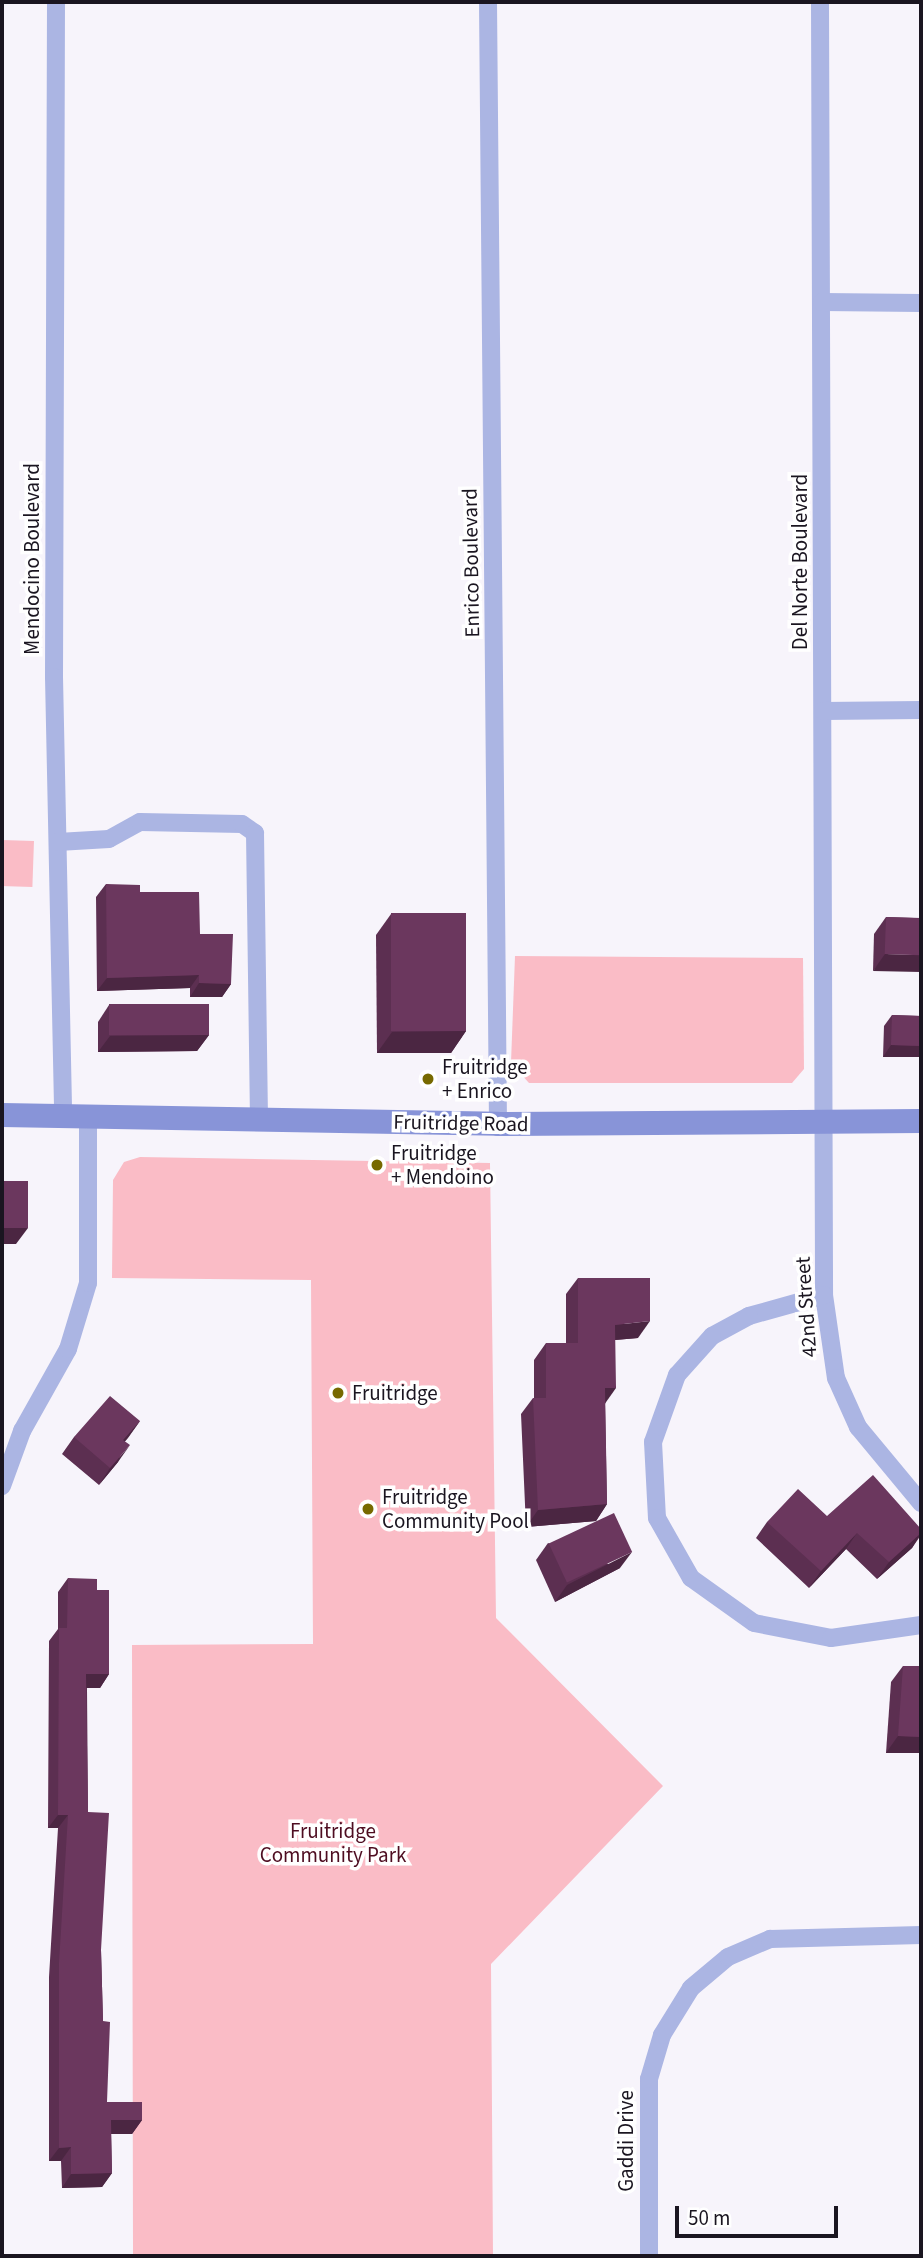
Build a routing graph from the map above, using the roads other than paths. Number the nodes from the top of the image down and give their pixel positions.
1 (56, 2) edge
2 (488, 2) edge
3 (820, 2) edge
4 (822, 302) junction
5 (921, 303) edge
6 (921, 710) edge
7 (823, 711) junction
8 (58, 842) junction
9 (2, 1115) edge
10 (63, 1115) junction
11 (88, 1115) junction
12 (259, 1118) junction
13 (921, 1121) edge
14 (824, 1122) junction
15 (498, 1124) junction
16 (824, 1295) junction
17 (2, 1486) edge
18 (921, 1503) edge
19 (921, 1625) edge
20 (921, 1935) edge
21 (649, 2256) edge

1 - 8 street, Mendocino Boulevard
2 - 15 street, Enrico Boulevard
3 - 4 street, Del Norte Boulevard
4 - 5 street
4 - 7 street, Del Norte Boulevard
6 - 7 street
7 - 14 street, Del Norte Boulevard
8 - 10 street, Mendocino Boulevard
8 - 12 street
9 - 10 main road, Fruitridge Road
10 - 11 main road, Fruitridge Road
11 - 12 main road, Fruitridge Road
11 - 17 street
12 - 15 main road, Fruitridge Road
13 - 14 main road, Fruitridge Road
14 - 15 main road, Fruitridge Road
14 - 16 street, 42nd Street
16 - 18 street, 42nd Street
16 - 19 street
20 - 21 street, Gaddi Drive

